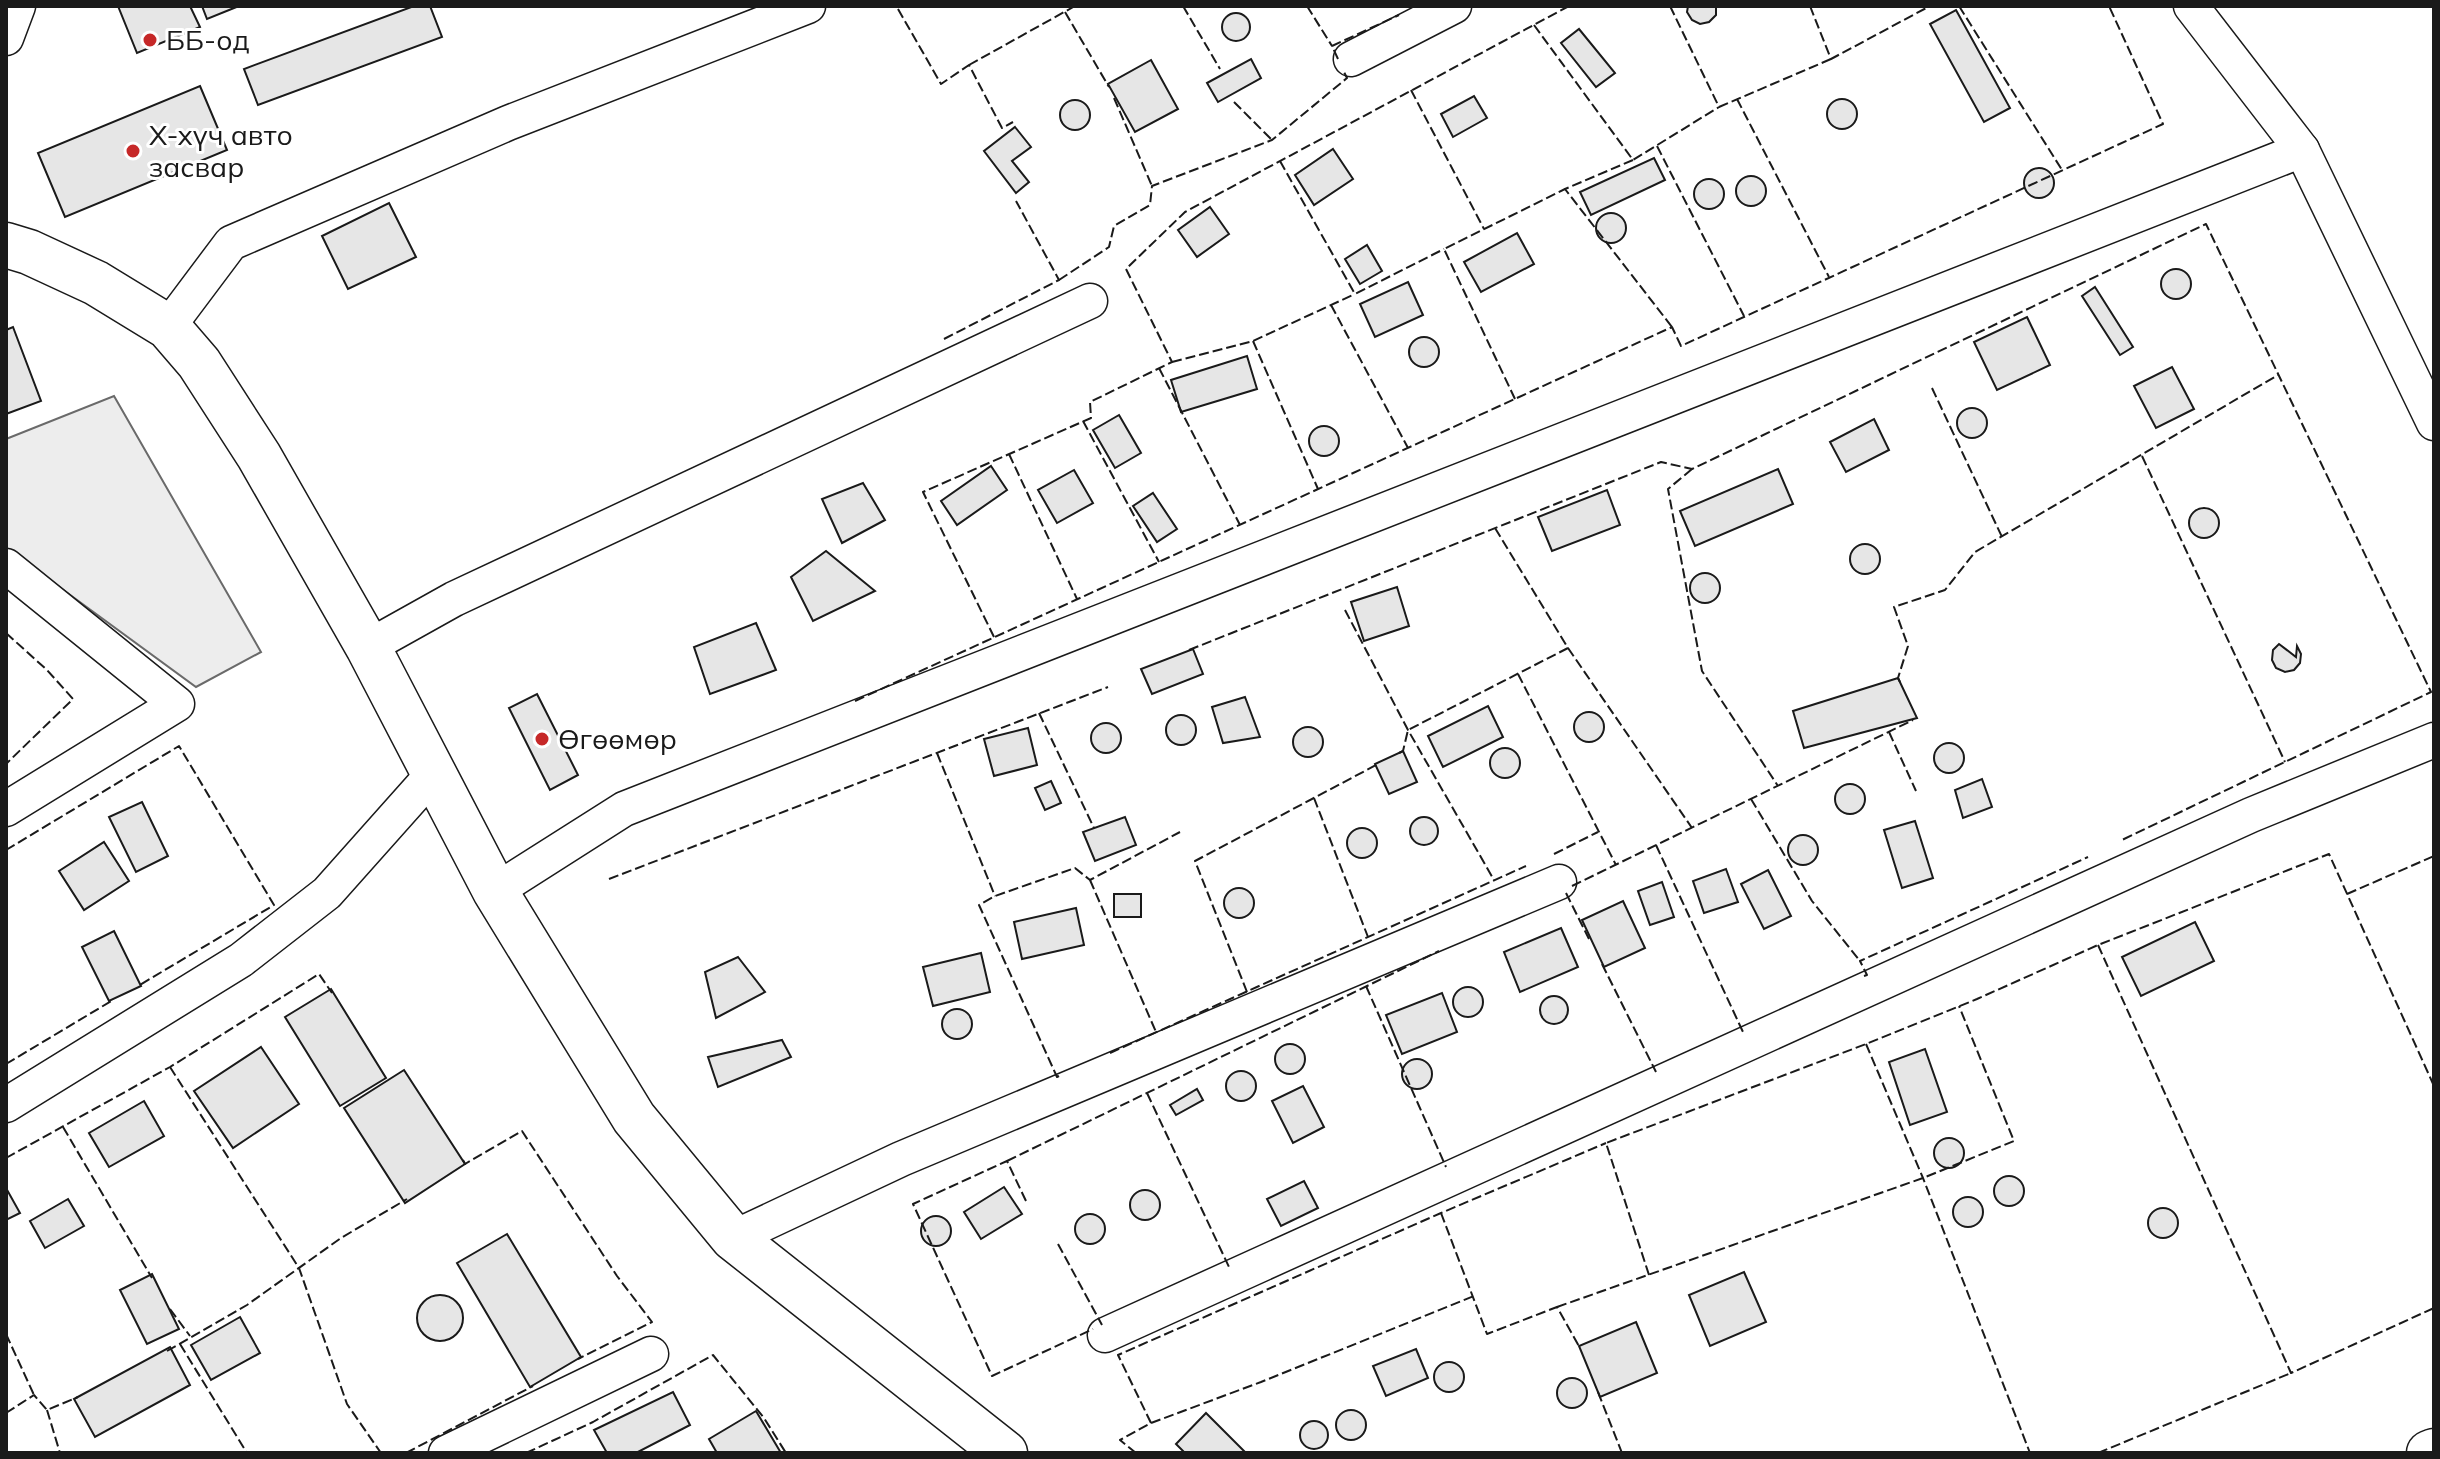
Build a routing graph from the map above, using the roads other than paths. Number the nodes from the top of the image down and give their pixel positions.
1 (18, 6) edge
2 (808, 6) edge
3 (1454, 6) edge
4 (2191, 6) edge
5 (6, 38) edge
6 (1351, 59) dead end
7 (2302, 150) junction
8 (6, 245) edge
9 (1090, 301) dead end
10 (168, 327) junction
11 (2434, 423) edge
12 (6, 566) edge
13 (368, 647) junction
14 (2434, 740) edge
15 (433, 774) junction
16 (6, 809) edge
17 (1559, 882) dead end
18 (495, 891) junction
19 (6, 1105) edge
20 (733, 1238) junction
21 (1105, 1335) dead end
22 (651, 1354) dead end
23 (446, 1453) edge
24 (1005, 1453) edge

1 - 5 street
2 - 10 street
3 - 6 street
4 - 7 street
7 - 11 street
7 - 18 street
8 - 10 main road
9 - 13 street
10 - 13 main road
12 - 16 street
13 - 15 main road
14 - 21 street
15 - 18 main road
15 - 19 street
17 - 20 street
18 - 20 main road
20 - 24 main road
22 - 23 street

